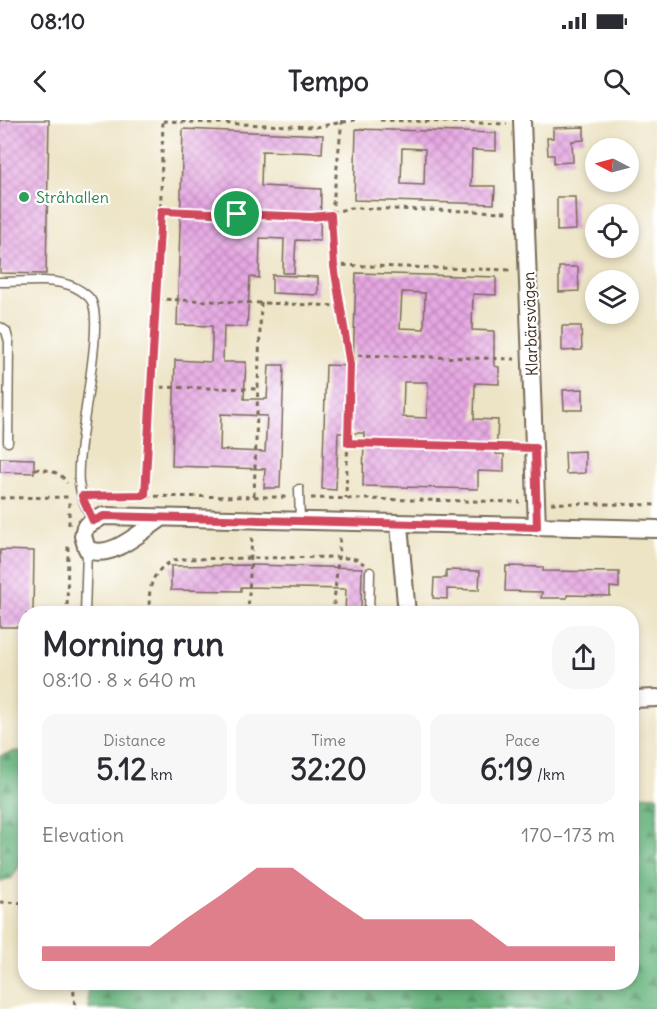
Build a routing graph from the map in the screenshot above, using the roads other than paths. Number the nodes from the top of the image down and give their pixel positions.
1 (523, 122) edge
2 (0, 282) edge
3 (0, 327) edge
4 (9, 442) dead end
5 (299, 493) road end
6 (162, 518) junction
7 (93, 521) junction
8 (300, 522) junction
9 (399, 525) junction
10 (537, 527) junction
11 (657, 529) edge
12 (87, 549) junction
13 (370, 572) road end
14 (85, 606) edge
15 (369, 606) edge
16 (406, 606) edge
17 (657, 698) edge
18 (639, 699) edge

1 - 10 street, Klarbärsvägen
2 - 7 lane
3 - 4 lane
5 - 8 lane
6 - 7 street
6 - 8 street
6 - 12 street
7 - 12 street
8 - 9 street
9 - 10 street
9 - 16 street
10 - 11 street
12 - 14 lane
13 - 15 lane
17 - 18 street

